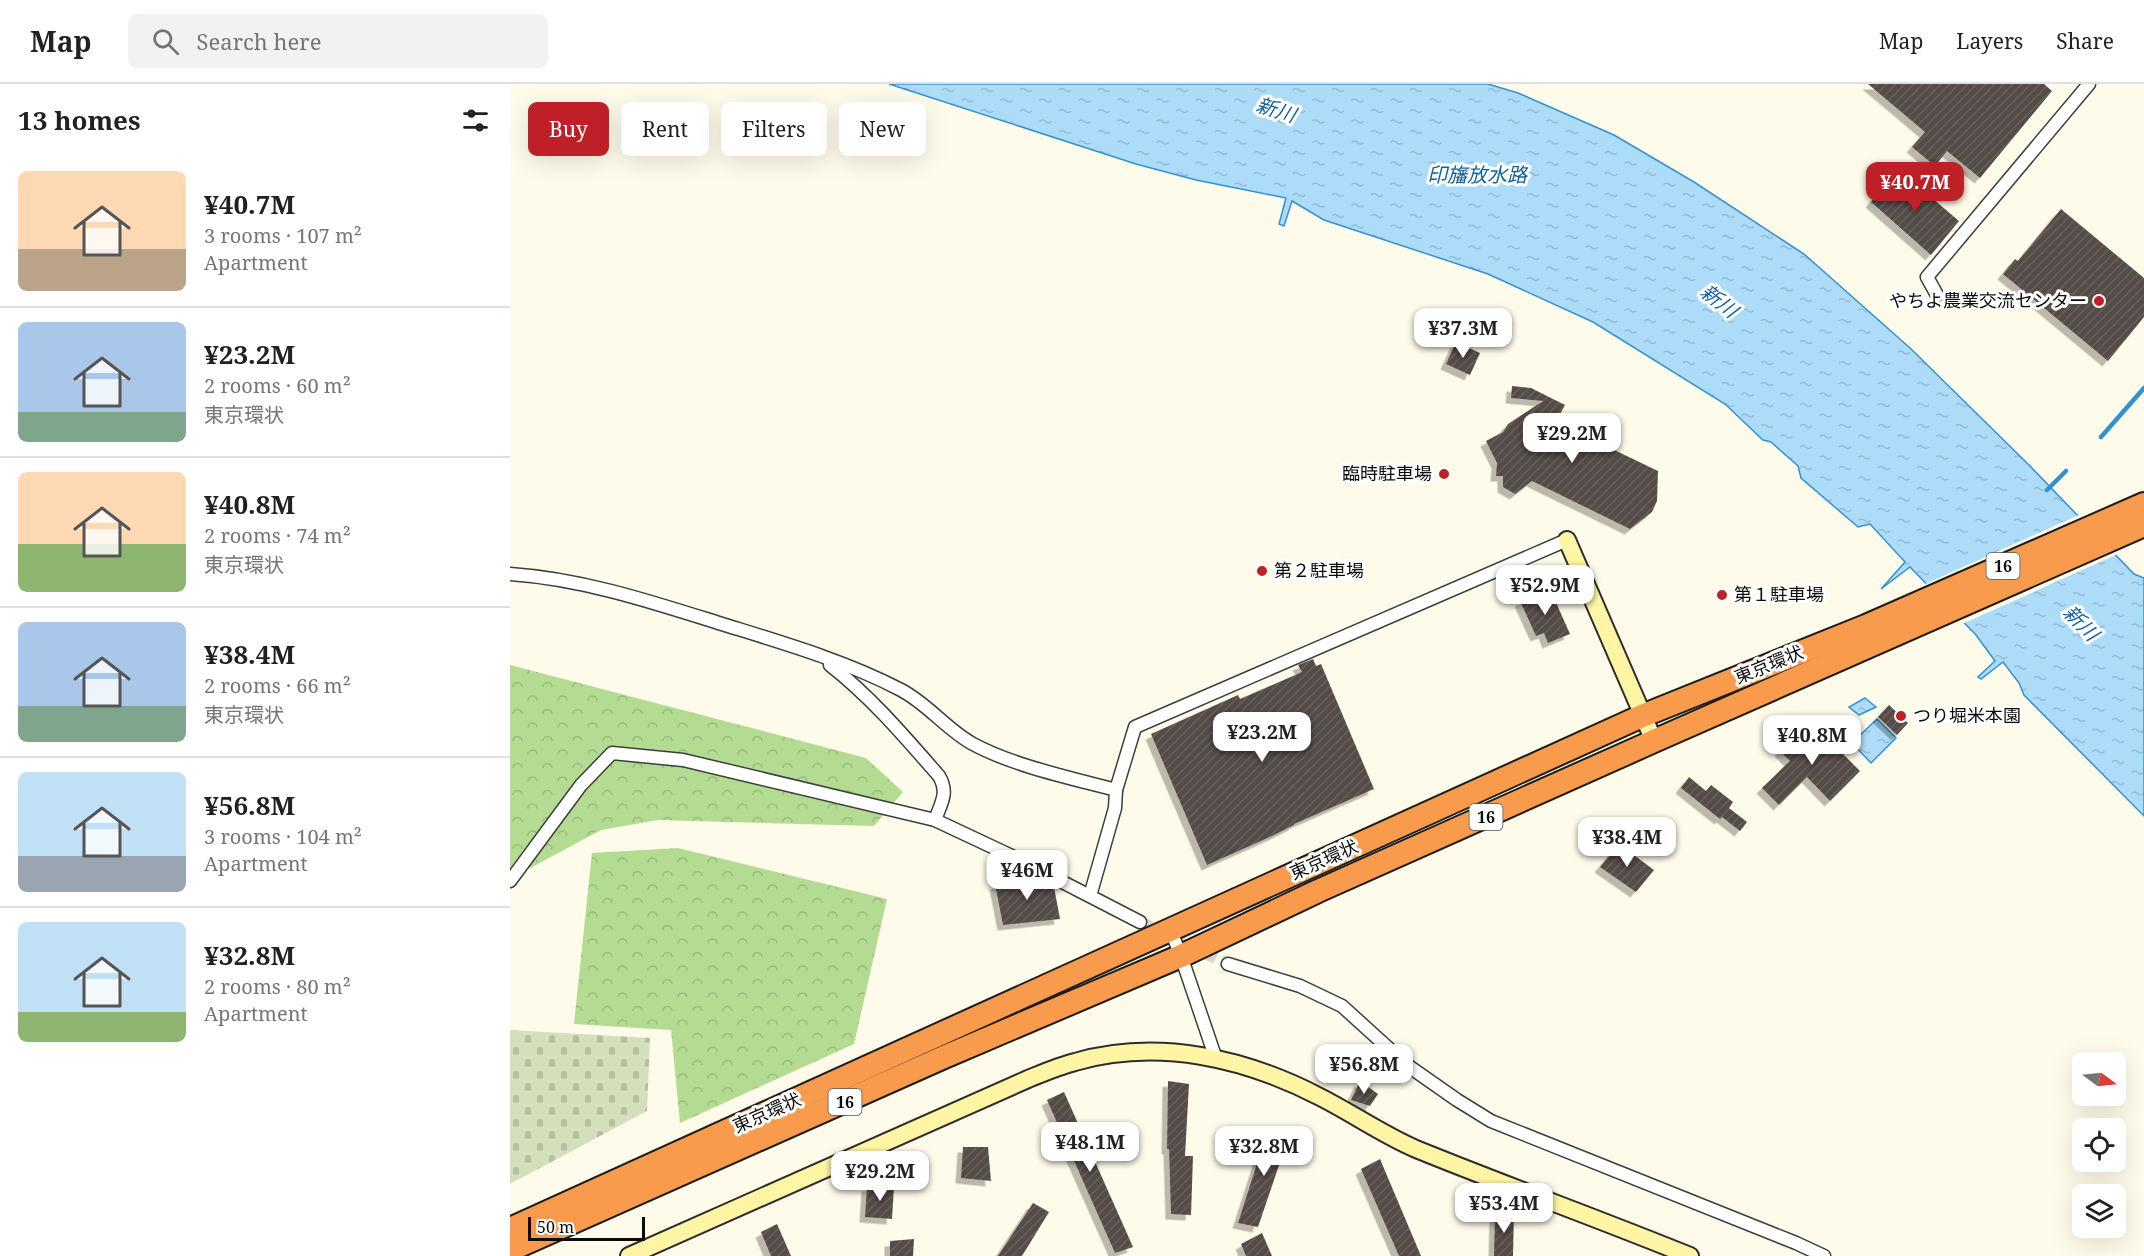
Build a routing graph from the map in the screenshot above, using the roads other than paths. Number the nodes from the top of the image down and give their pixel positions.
1 (2090, 84) edge
2 (1937, 296) dead end
3 (2143, 511) edge
4 (1567, 540) joint
5 (510, 574) edge
6 (1874, 634) junction
7 (821, 658) junction
8 (1642, 716) junction
9 (1654, 741) junction
10 (1116, 790) junction
11 (935, 820) junction
12 (510, 881) edge
13 (1090, 896) junction
14 (1140, 922) tunnel mouth
15 (1170, 929) junction
16 (1181, 956) junction
17 (1228, 964) tunnel mouth
18 (1215, 1059) junction
19 (510, 1229) edge
20 (510, 1250) edge
21 (629, 1256) edge
22 (1690, 1256) edge
23 (1824, 1256) edge

1 - 2 street
3 - 6 highway, 東京環状 / 16
4 - 8 street
4 - 10 street
5 - 7 street
6 - 8 highway, 東京環状 / 16
6 - 9 highway, 東京環状 / 16
7 - 10 street
7 - 11 street
8 - 9 street
8 - 15 highway, 東京環状 / 16
9 - 16 highway, 東京環状 / 16
10 - 13 street
11 - 12 street
11 - 13 street
13 - 14 street
15 - 16 street
15 - 19 highway, 東京環状 / 16
16 - 18 street
16 - 20 highway, 東京環状 / 16
17 - 23 street
18 - 21 street
18 - 22 street

